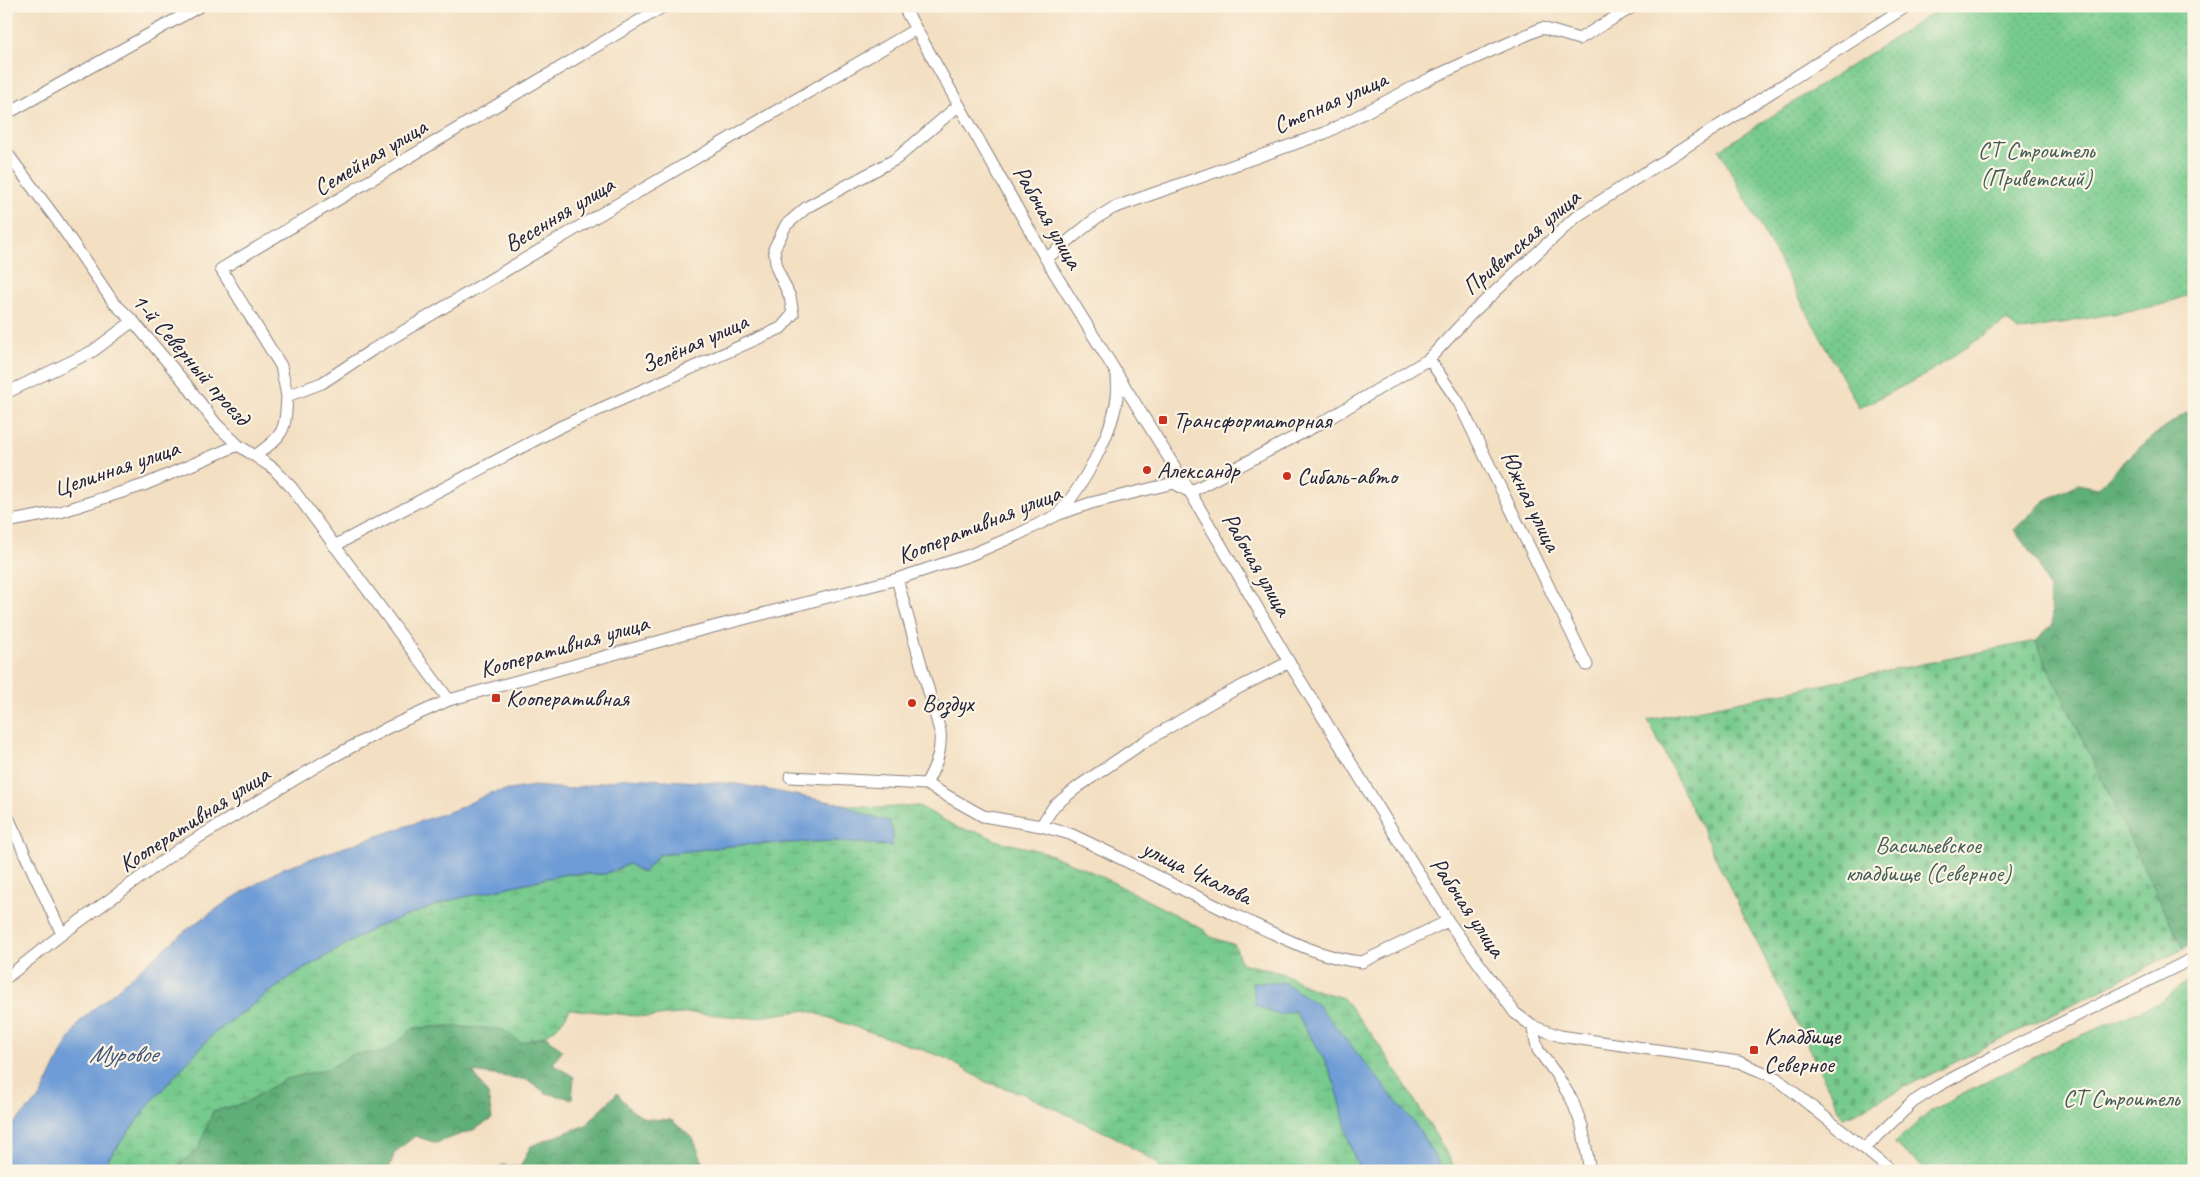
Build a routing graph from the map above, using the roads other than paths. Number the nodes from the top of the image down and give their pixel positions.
1 (200, 6) edge
2 (664, 6) edge
3 (903, 6) edge
4 (1634, 6) edge
5 (1907, 6) edge
6 (916, 28) junction
7 (959, 105) junction
8 (6, 114) edge
9 (6, 152) edge
10 (1046, 259) junction
11 (133, 321) junction
12 (1430, 359) junction
13 (1117, 374) junction
14 (6, 393) edge
15 (287, 396) junction
16 (238, 445) junction
17 (255, 456) junction
18 (1190, 492) junction
19 (1059, 514) junction
20 (6, 522) edge
21 (334, 546) junction
22 (897, 579) junction
23 (1289, 662) junction
24 (1587, 665) dead end
25 (449, 700) junction
26 (790, 776) dead end
27 (926, 784) junction
28 (6, 813) edge
29 (1041, 826) junction
30 (1448, 921) junction
31 (62, 934) junction
32 (2194, 958) edge
33 (11, 968) edge
34 (6, 978) edge
35 (1532, 1026) junction
36 (1864, 1150) junction
37 (1590, 1171) edge
38 (1892, 1171) edge

1 - 8 street
2 - 15 street, Семейная улица
3 - 6 street, Рабочая улица
4 - 10 street, Степная улица
5 - 12 street, Приветская улица
6 - 7 street, Рабочая улица
6 - 15 street, Весенняя улица
7 - 10 street, Рабочая улица
7 - 21 street, Зелёная улица
9 - 11 street, 1-й Северный проезд
10 - 13 street, Рабочая улица
11 - 14 street
11 - 16 street, 1-й Северный проезд
12 - 18 street, Приветская улица
12 - 24 street, Южная улица
13 - 18 street, Рабочая улица
13 - 19 street
15 - 17 street
16 - 17 street, 1-й Северный проезд
16 - 20 street, Целинная улица
17 - 21 street, 1-й Северный проезд
18 - 19 street, Кооперативная улица
18 - 23 street, Рабочая улица
19 - 22 street, Кооперативная улица
21 - 25 street, 1-й Северный проезд
22 - 25 street, Кооперативная улица
22 - 27 street
23 - 29 street
23 - 30 street, Рабочая улица
25 - 31 street, Кооперативная улица
26 - 27 street, улица Чкалова
27 - 29 street, улица Чкалова
28 - 31 street
29 - 30 street, улица Чкалова
30 - 35 street, Рабочая улица
31 - 33 street, Кооперативная улица
32 - 36 street
33 - 34 street, Кооперативная улица
35 - 36 street, Рабочая улица
35 - 37 street
36 - 38 street, Рабочая улица

